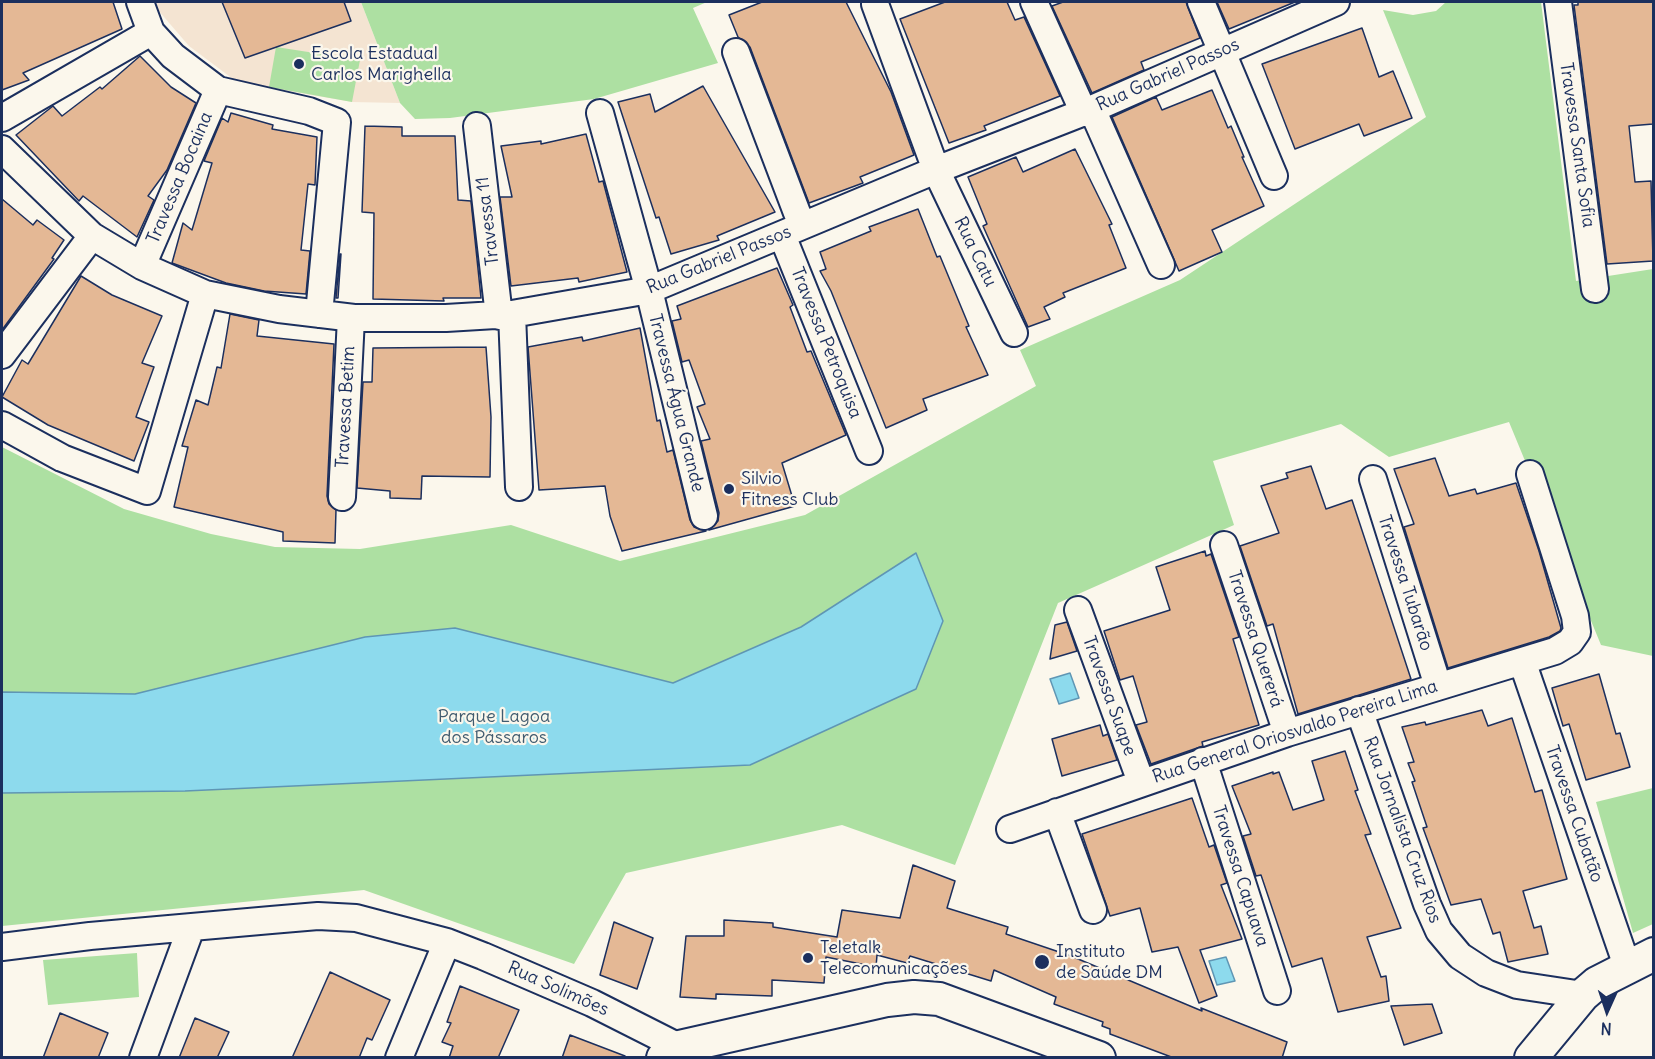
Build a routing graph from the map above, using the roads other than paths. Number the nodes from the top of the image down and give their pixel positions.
1 (140, 2) edge
2 (1034, 2) edge
3 (1201, 2) edge
4 (1336, 2) edge
5 (1558, 2) edge
6 (875, 4) dead end
7 (151, 32) junction
8 (1222, 51) junction
9 (736, 52) dead end
10 (218, 90) junction
11 (1088, 111) junction
12 (600, 112) dead end
13 (2, 118) edge
14 (477, 126) dead end
15 (3, 153) edge
16 (936, 170) junction
17 (1274, 176) dead end
18 (792, 231) junction
19 (92, 236) junction
20 (1161, 265) dead end
21 (142, 266) junction
22 (1596, 289) dead end
23 (649, 290) junction
24 (205, 294) junction
25 (319, 314) junction
26 (506, 315) junction
27 (351, 318) junction
28 (1014, 333) dead end
29 (2, 355) edge
30 (2, 425) edge
31 (869, 451) dead end
32 (1530, 474) dead end
33 (1373, 479) dead end
34 (519, 487) dead end
35 (342, 497) dead end
36 (704, 516) dead end
37 (1224, 545) dead end
38 (1078, 610) dead end
39 (1522, 662) junction
40 (1438, 686) junction
41 (1359, 710) junction
42 (1287, 733) junction
43 (1203, 761) junction
44 (1141, 782) junction
45 (1057, 812) junction
46 (1010, 829) dead end
47 (1093, 910) dead end
48 (191, 928) junction
49 (447, 942) junction
50 (2, 947) edge
51 (1640, 960) edge
52 (1277, 991) dead end
53 (1583, 995) junction
54 (671, 1052) edge
55 (143, 1058) edge
56 (399, 1058) edge
57 (1099, 1058) edge
58 (1531, 1058) edge

1 - 7 street
2 - 11 street
3 - 8 street
4 - 8 street, Rua Gabriel Passos
5 - 22 street, Travessa Santa Sofia
6 - 16 street, Rua Catu
7 - 10 street
7 - 13 street
8 - 11 street, Rua Gabriel Passos
8 - 17 street
9 - 18 street, Travessa Petroquisa
10 - 21 street, Travessa Bocaina
10 - 25 street
11 - 16 street, Rua Gabriel Passos
11 - 20 street
12 - 23 street, Travessa Água Grande
14 - 26 street, Travessa 11
15 - 19 street, Rua Gabriel Passos
16 - 18 street, Rua Gabriel Passos
16 - 28 street, Rua Catu
18 - 23 street, Rua Gabriel Passos
18 - 31 street, Travessa Petroquisa
19 - 21 street, Rua Gabriel Passos
19 - 29 street
21 - 24 street, Rua Gabriel Passos
23 - 26 street, Rua Gabriel Passos
23 - 36 street, Travessa Água Grande
24 - 25 street, Rua Gabriel Passos
24 - 30 street
25 - 27 street, Rua Gabriel Passos
26 - 27 street, Rua Gabriel Passos
26 - 34 street, Travessa 11
27 - 35 street, Travessa Betim
32 - 39 street, Rua General Oriosvaldo Pereira Lima
33 - 40 street, Travessa Tubarão
37 - 42 street, Travessa Quererá
38 - 44 street, Travessa Suape
39 - 40 street, Rua General Oriosvaldo Pereira Lima
39 - 51 street, Travessa Cubatão
40 - 41 street, Rua General Oriosvaldo Pereira Lima
41 - 42 street, Rua General Oriosvaldo Pereira Lima
41 - 53 street, Rua Jornalista Cruz Rios
42 - 43 street, Rua General Oriosvaldo Pereira Lima
43 - 44 street, Rua General Oriosvaldo Pereira Lima
43 - 52 street, Travessa Capuava
44 - 45 street, Rua General Oriosvaldo Pereira Lima
45 - 46 street, Rua General Oriosvaldo Pereira Lima
45 - 47 street
48 - 49 street, Rua Solimões
48 - 50 street, Rua Solimões
48 - 55 street
49 - 54 street, Rua Solimões
49 - 56 street
51 - 53 street
53 - 58 street
54 - 57 street, Rua Solimões

